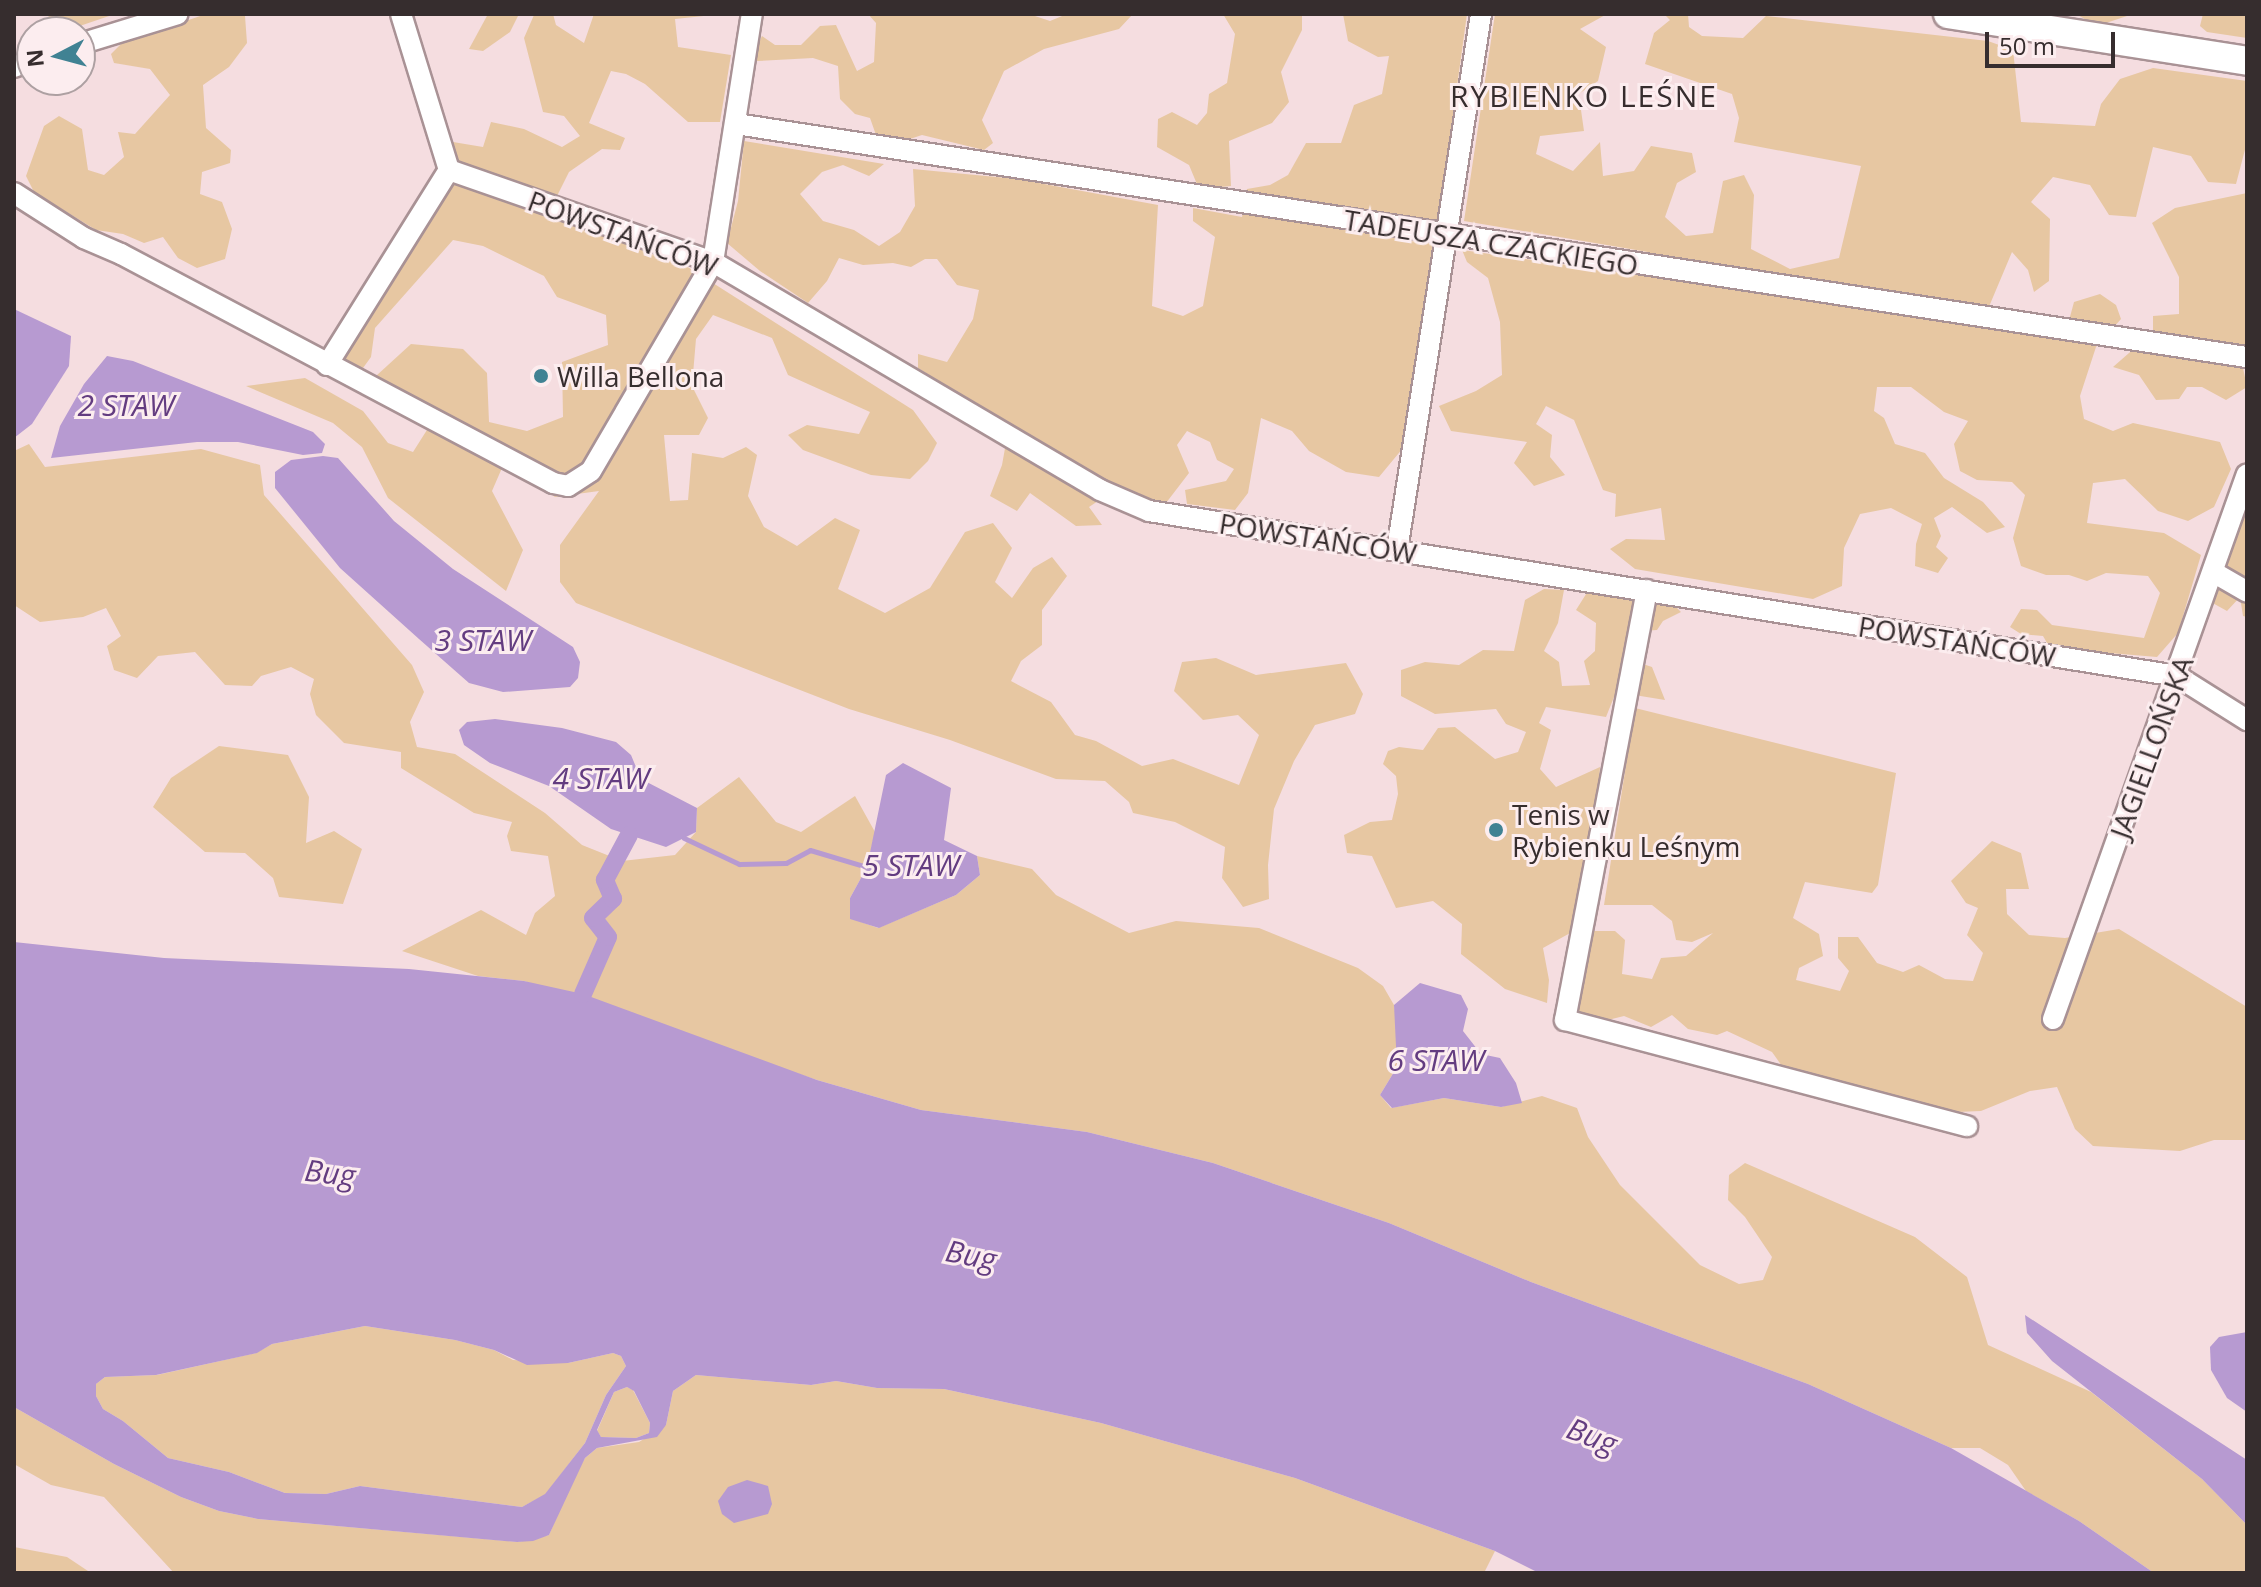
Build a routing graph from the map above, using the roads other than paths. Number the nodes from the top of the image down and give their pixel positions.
1 (178, 14) edge
2 (401, 14) edge
3 (752, 14) edge
4 (1481, 14) edge
5 (1948, 14) edge
6 (96, 39) edge
7 (2247, 61) edge
8 (736, 124) junction
9 (449, 170) junction
10 (14, 193) edge
11 (1447, 235) junction
12 (713, 262) junction
13 (2247, 357) edge
14 (327, 365) junction
15 (2247, 474) edge
16 (1397, 550) junction
17 (2213, 572) junction
18 (1647, 590) junction
19 (2247, 592) edge
20 (2177, 676) junction
21 (2247, 720) edge
22 (2053, 1019) dead end
23 (1967, 1126) dead end

1 - 6 street
2 - 9 street
3 - 8 street
4 - 11 street
5 - 7 street
8 - 11 street, TADEUSZA CZACKIEGO
8 - 12 street
9 - 12 street, POWSTAŃCÓW
9 - 14 street
10 - 14 street
11 - 13 street, TADEUSZA CZACKIEGO
11 - 16 street
12 - 14 street
12 - 16 street, POWSTAŃCÓW
15 - 17 street, JAGIELLOŃSKA
16 - 18 street, POWSTAŃCÓW
17 - 19 street
17 - 20 street, JAGIELLOŃSKA
18 - 20 street, POWSTAŃCÓW
18 - 23 street
20 - 21 street, POWSTAŃCÓW
20 - 22 street, JAGIELLOŃSKA

